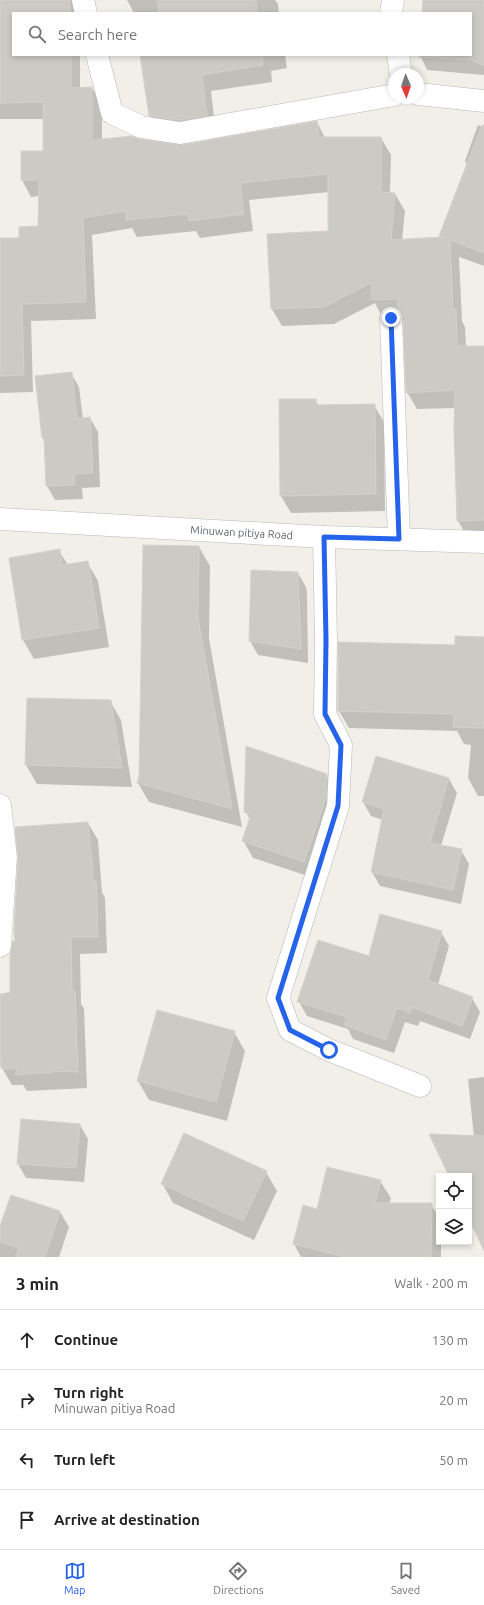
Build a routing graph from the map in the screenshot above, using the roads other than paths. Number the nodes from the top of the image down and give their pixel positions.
1 (83, 0) edge
2 (393, 0) edge
3 (86, 12) edge
4 (391, 12) edge
5 (96, 56) edge
6 (398, 56) edge
7 (400, 68) edge
8 (424, 95) edge
9 (388, 96) edge
10 (484, 101) edge
11 (391, 318) dead end
12 (0, 519) edge
13 (324, 537) junction
14 (399, 539) junction
15 (484, 542) edge
16 (0, 805) edge
17 (0, 946) edge
18 (420, 1086) dead end

1 - 3 street
2 - 4 street
5 - 9 street
6 - 7 street
8 - 10 street
11 - 14 street
12 - 13 street, Minuwan pitiya Road
13 - 14 street, Minuwan pitiya Road
13 - 18 street
14 - 15 street, Minuwan pitiya Road
16 - 17 street

